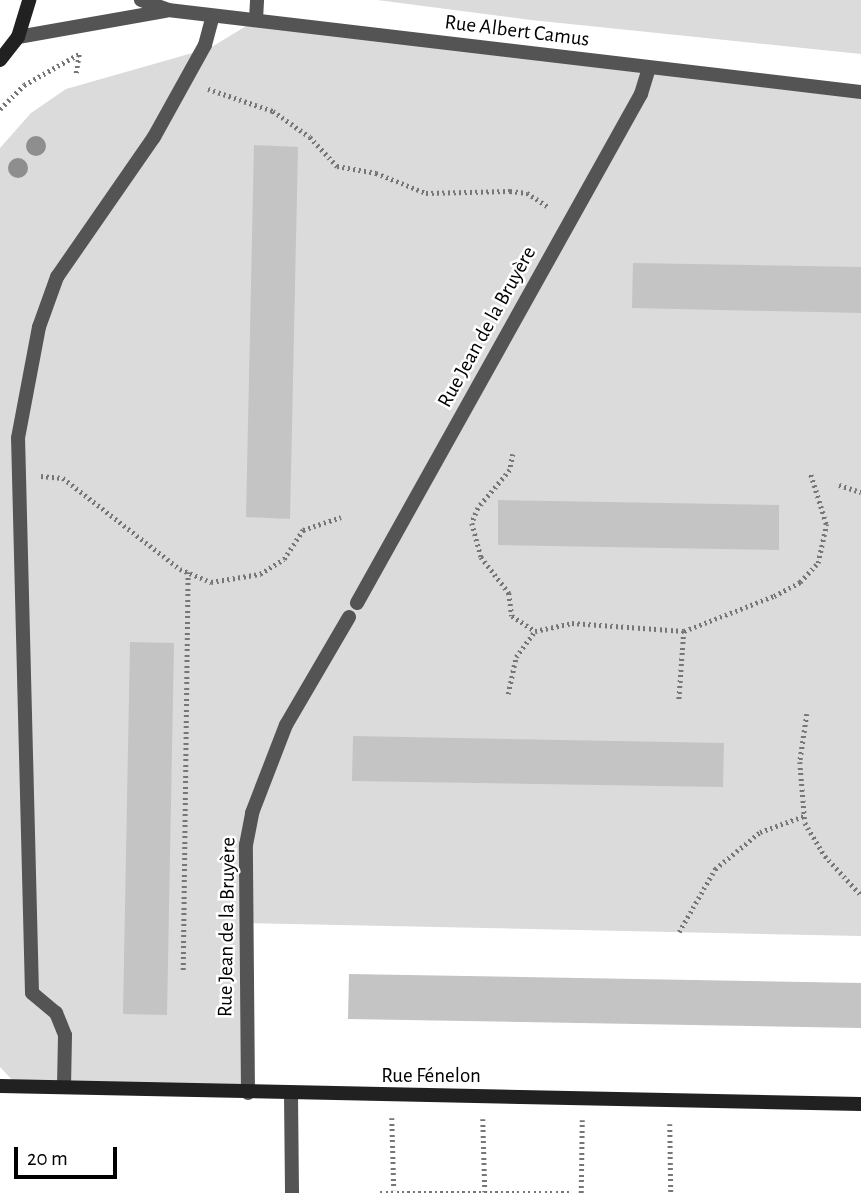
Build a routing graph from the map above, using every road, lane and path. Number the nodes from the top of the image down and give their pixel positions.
1 (29, 0) edge
2 (141, 0) edge
3 (257, 0) edge
4 (168, 10) junction
5 (213, 16) junction
6 (256, 20) junction
7 (18, 37) junction
8 (0, 60) edge
9 (649, 68) junction
10 (76, 73) dead end
11 (187, 83) junction
12 (861, 92) edge
13 (0, 109) edge
14 (570, 220) junction
15 (513, 454) dead end
16 (19, 473) junction
17 (810, 473) dead end
18 (839, 485) dead end
19 (861, 492) edge
20 (341, 517) dead end
21 (188, 572) junction
22 (356, 603) dead end
23 (349, 617) dead end
24 (535, 631) junction
25 (684, 631) junction
26 (508, 694) dead end
27 (679, 700) dead end
28 (807, 714) dead end
29 (804, 816) junction
30 (861, 895) edge
31 (679, 932) dead end
32 (183, 970) dead end
33 (0, 1086) edge
34 (64, 1087) junction
35 (248, 1093) junction
36 (291, 1095) junction
37 (392, 1097) junction
38 (482, 1097) junction
39 (582, 1098) junction
40 (670, 1099) junction
41 (861, 1104) edge
42 (394, 1190) junction
43 (485, 1192) edge
44 (292, 1193) edge
45 (380, 1193) edge
46 (569, 1193) edge
47 (581, 1193) edge
48 (670, 1193) edge

1 - 7 street
2 - 4 street, Rue Albert Camus
3 - 6 street
4 - 5 street, Rue Albert Camus
4 - 7 street, Rue Albert Camus
5 - 6 street, Rue Albert Camus
5 - 11 street
6 - 9 street, Rue Albert Camus
7 - 8 street
9 - 12 street, Rue Albert Camus
9 - 14 street, Rue Jean de la Bruyère
10 - 13 path
11 - 14 path
11 - 16 street
14 - 22 street, Rue Jean de la Bruyère
15 - 24 path
16 - 21 path
16 - 34 street
17 - 25 path
18 - 19 path
20 - 21 path
21 - 32 path
23 - 35 street, Rue Jean de la Bruyère
24 - 25 path
24 - 26 path
25 - 27 path
28 - 29 path
29 - 30 path
29 - 31 path
33 - 34 street, Rue Fénelon
34 - 35 street, Rue Fénelon
35 - 36 street, Rue Fénelon
36 - 37 street, Rue Fénelon
36 - 44 street
37 - 38 street, Rue Fénelon
37 - 42 path
38 - 39 street, Rue Fénelon
38 - 43 path
39 - 40 street, Rue Fénelon
39 - 47 path
40 - 41 street, Rue Fénelon
40 - 48 path
42 - 43 path
42 - 45 path
43 - 46 path

